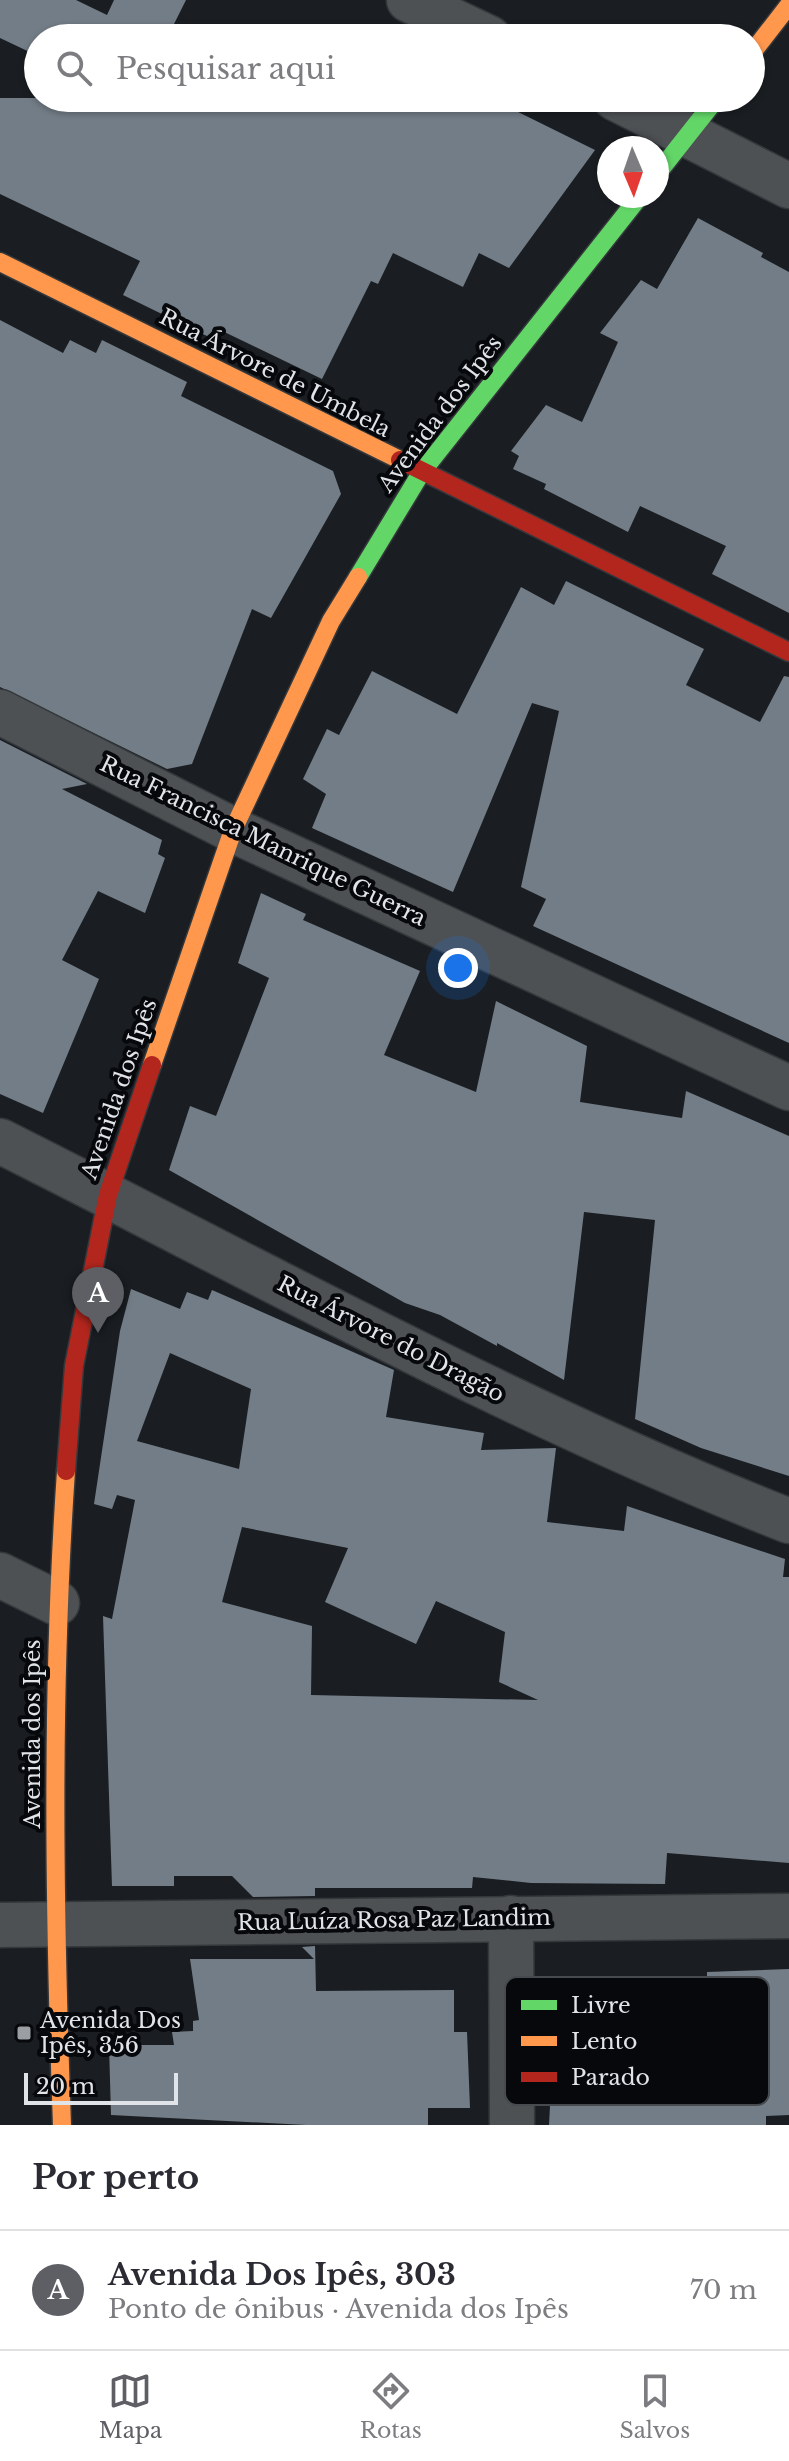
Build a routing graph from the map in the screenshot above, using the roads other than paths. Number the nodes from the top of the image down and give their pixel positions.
1 (409, 0) edge
2 (789, 5) edge
3 (460, 24) edge
4 (765, 36) edge
5 (645, 112) edge
6 (706, 112) edge
7 (689, 133) junction
8 (669, 159) edge
9 (789, 186) edge
10 (631, 208) edge
11 (0, 262) edge
12 (421, 473) junction
13 (789, 652) edge
14 (0, 712) edge
15 (233, 830) junction
16 (789, 1088) edge
17 (0, 1141) edge
18 (108, 1195) junction
19 (789, 1521) edge
20 (0, 1575) edge
21 (57, 1603) junction
22 (789, 1916) edge
23 (511, 1918) junction
24 (55, 1924) junction
25 (0, 1925) edge
26 (511, 1977) edge
27 (512, 2105) edge
28 (62, 2125) edge
29 (512, 2125) edge

1 - 3 street
2 - 4 street
5 - 7 street
6 - 7 street
7 - 8 street
7 - 9 street
10 - 12 street, Avenida dos Ipês
11 - 12 street, Rua Árvore de Umbela
12 - 13 street, Rua Árvore de Umbela
12 - 15 street, Avenida dos Ipês
14 - 15 street, Rua Francisca Manrique Guerra
15 - 16 street, Rua Francisca Manrique Guerra
15 - 18 street, Avenida dos Ipês
17 - 18 street, Rua Árvore do Dragão
18 - 19 street, Rua Árvore do Dragão
18 - 21 street, Avenida dos Ipês
20 - 21 street
21 - 24 street, Avenida dos Ipês
22 - 23 street, Rua Luíza Rosa Paz Landim
23 - 24 street, Rua Luíza Rosa Paz Landim
23 - 26 street
24 - 25 street, Rua Luíza Rosa Paz Landim
24 - 28 street, Avenida dos Ipês
27 - 29 street

